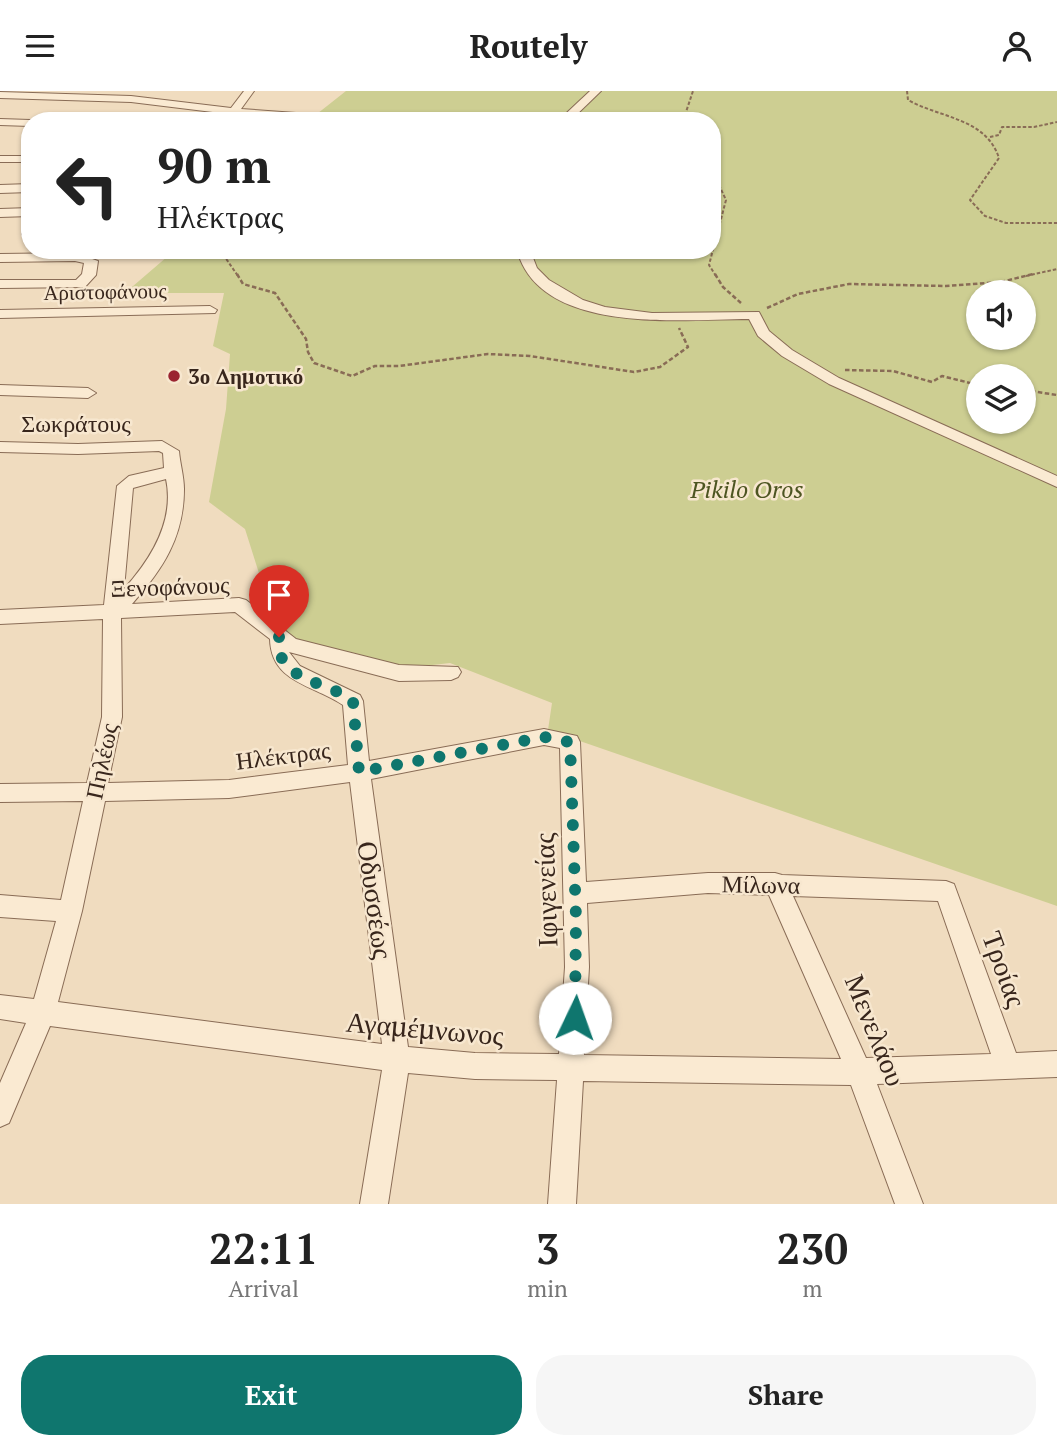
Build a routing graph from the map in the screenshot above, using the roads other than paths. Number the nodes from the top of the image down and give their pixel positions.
1 (249, 91) edge
2 (596, 91) edge
3 (0, 95) edge
4 (209, 112) edge
5 (236, 112) edge
6 (573, 112) edge
7 (0, 122) edge
8 (21, 123) edge
9 (0, 159) edge
10 (21, 159) edge
11 (21, 188) edge
12 (0, 189) edge
13 (21, 212) edge
14 (0, 213) edge
15 (0, 258) edge
16 (21, 258) edge
17 (84, 259) edge
18 (528, 259) edge
19 (0, 285) edge
20 (210, 310) dead end
21 (0, 314) edge
22 (0, 390) edge
23 (88, 393) dead end
24 (0, 447) edge
25 (172, 471) junction
26 (1057, 482) edge
27 (112, 613) junction
28 (0, 617) edge
29 (279, 637) junction
30 (451, 672) dead end
31 (570, 742) joint
32 (359, 772) junction
33 (95, 791) junction
34 (0, 793) edge
35 (775, 883) junction
36 (946, 891) joint
37 (576, 893) junction
38 (0, 906) edge
39 (70, 911) junction
40 (0, 1007) edge
41 (43, 1013) junction
42 (397, 1059) junction
43 (1057, 1064) edge
44 (1008, 1066) junction
45 (572, 1068) junction
46 (860, 1072) junction
47 (0, 1114) edge
48 (374, 1204) edge
49 (562, 1204) edge
50 (909, 1204) edge

1 - 5 street
2 - 6 street
3 - 4 street
7 - 8 street
9 - 10 street
11 - 12 street
13 - 14 street
15 - 16 street
17 - 19 street
18 - 26 street
20 - 21 street, Αριστοφάνους
22 - 23 street
24 - 25 street, Σωκράτους
25 - 27 street
25 - 27 street, Πηλέως
27 - 28 street, Ξενοφάνους
27 - 29 street, Ξενοφάνους
27 - 33 street, Πηλέως
29 - 30 street, Ξενοφάνους
29 - 32 street, Οδυσσέως
31 - 32 street, Ηλέκτρας
31 - 37 street, Ιφιγενείας
32 - 33 street, Ηλέκτρας
32 - 42 street, Οδυσσέως
33 - 34 street, Ηλέκτρας
33 - 39 street, Πηλέως
35 - 36 street, Μίλωνα
35 - 37 street, Μίλωνα
35 - 46 street, Μενελάου
36 - 44 street, Τροίας
37 - 45 street, Ιφιγενείας
38 - 39 street
39 - 41 street, Πηλέως
40 - 41 street, Αγαμέμνωνος
41 - 42 street, Αγαμέμνωνος
41 - 47 street, Πηλέως
42 - 45 street, Αγαμέμνωνος
42 - 48 street, Οδυσσέως
43 - 44 street, Αγαμέμνωνος
44 - 46 street, Αγαμέμνωνος
45 - 46 street, Αγαμέμνωνος
45 - 49 street, Ιφιγενείας
46 - 50 street, Μενελάου

